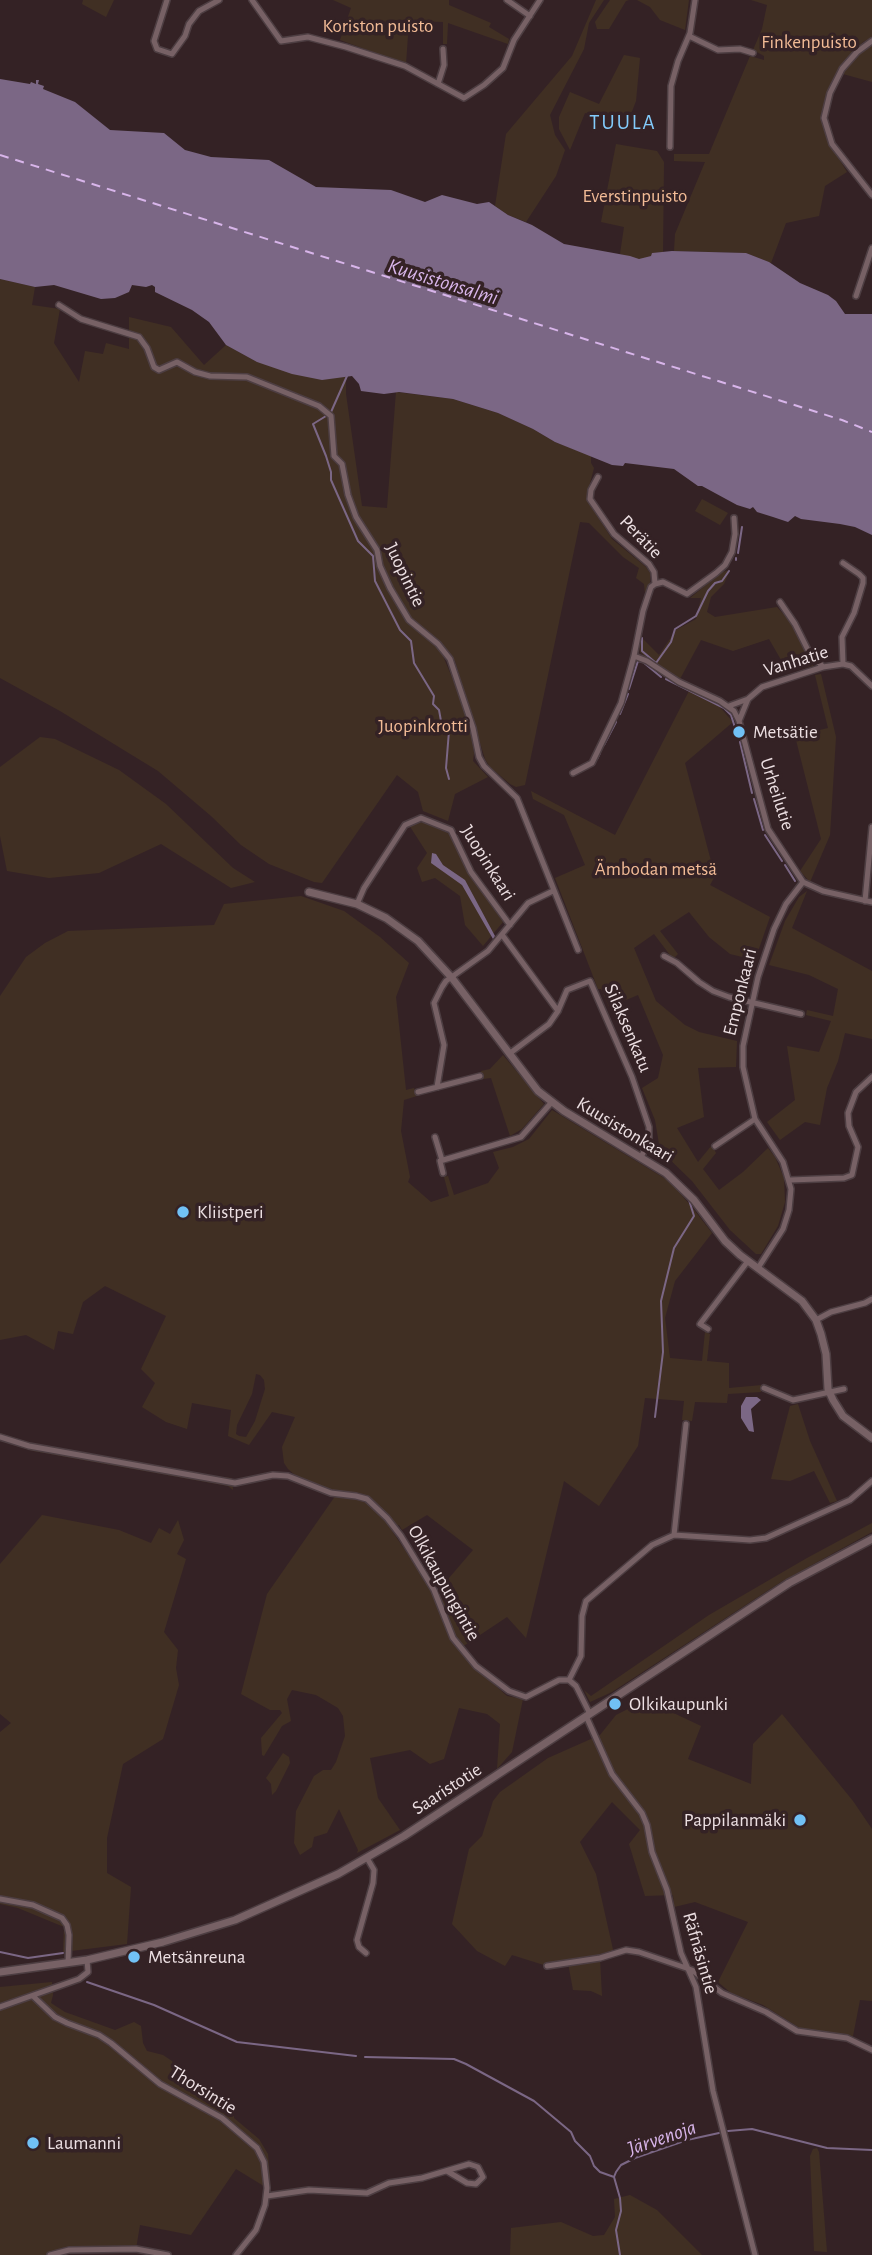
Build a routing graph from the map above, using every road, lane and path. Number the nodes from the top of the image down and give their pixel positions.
1 (167, 0) edge
2 (219, 0) edge
3 (253, 0) edge
4 (507, 0) edge
5 (540, 0) edge
6 (695, 0) edge
7 (530, 16) junction
8 (689, 36) junction
9 (872, 41) edge
10 (443, 49) dead end
11 (754, 53) dead end
12 (438, 84) junction
13 (670, 147) dead end
14 (872, 195) edge
15 (872, 248) edge
16 (856, 296) dead end
17 (59, 305) dead end
18 (598, 477) dead end
19 (734, 518) dead end
20 (842, 564) dead end
21 (655, 583) junction
22 (780, 602) dead end
23 (634, 656) junction
24 (843, 664) junction
25 (823, 667) junction
26 (872, 686) edge
27 (748, 699) junction
28 (729, 706) junction
29 (739, 721) junction
30 (573, 773) dead end
31 (872, 827) edge
32 (803, 882) junction
33 (554, 891) junction
34 (309, 892) dead end
35 (868, 901) edge
36 (357, 904) junction
37 (510, 925) junction
38 (503, 936) junction
39 (578, 950) dead end
40 (664, 956) dead end
41 (452, 978) junction
42 (752, 1002) junction
43 (558, 1011) junction
44 (801, 1014) dead end
45 (509, 1054) junction
46 (480, 1076) dead end
47 (872, 1077) edge
48 (437, 1087) junction
49 (418, 1092) dead end
50 (551, 1103) junction
51 (755, 1119) junction
52 (435, 1137) dead end
53 (715, 1146) dead end
54 (641, 1157) junction
55 (442, 1160) junction
56 (443, 1173) dead end
57 (790, 1180) junction
58 (748, 1261) junction
59 (758, 1268) junction
60 (872, 1299) edge
61 (816, 1320) junction
62 (708, 1329) dead end
63 (764, 1388) dead end
64 (844, 1389) dead end
65 (829, 1393) junction
66 (686, 1424) dead end
67 (0, 1437) edge
68 (872, 1438) edge
69 (872, 1481) edge
70 (674, 1535) junction
71 (872, 1539) edge
72 (569, 1680) junction
73 (588, 1715) junction
74 (367, 1858) junction
75 (0, 1899) edge
76 (366, 1953) dead end
77 (87, 1960) junction
78 (68, 1963) junction
79 (547, 1966) dead end
80 (686, 1967) junction
81 (0, 1972) edge
82 (33, 1996) junction
83 (0, 2007) edge
84 (872, 2050) edge
85 (447, 2171) junction
86 (267, 2196) junction
87 (50, 2255) edge
88 (168, 2255) edge
89 (236, 2255) edge
90 (755, 2255) edge

1 - 2 street
3 - 12 street
4 - 7 street
5 - 7 street
6 - 8 street
7 - 12 street
8 - 11 street
8 - 13 street
9 - 14 street
10 - 12 street
15 - 16 street
17 - 33 street, Juopintie
18 - 21 street, Perätie
19 - 21 street
20 - 24 street
21 - 23 street
22 - 25 street
23 - 28 street
23 - 30 street
24 - 25 street, Vanhatie
24 - 26 street, Vanhatie
25 - 27 street, Vanhatie
27 - 28 street
27 - 29 street, Vanhatie
28 - 29 street, Urheilutie
29 - 32 street, Urheilutie
31 - 35 street
32 - 35 street
32 - 42 street, Emponkaari
33 - 37 street
33 - 39 street
34 - 36 main road, Kuusistonkaari
36 - 37 street, Juopinkaari
36 - 41 main road, Kuusistonkaari
37 - 38 street
38 - 41 street
38 - 43 street
40 - 42 street
41 - 45 main road, Kuusistonkaari
41 - 48 street
42 - 44 street
42 - 51 street, Emponkaari
43 - 45 street, Silaksenkatu
43 - 54 street, Silaksenkatu
45 - 50 main road, Kuusistonkaari
46 - 48 street
47 - 57 street
48 - 49 street
50 - 54 main road, Kuusistonkaari
50 - 55 street
51 - 53 street
51 - 57 street, Emponkaari
52 - 55 street
54 - 58 main road, Kuusistonkaari
55 - 56 street
57 - 59 street, Emponkaari
58 - 59 main road, Kuusistonkaari
58 - 62 street
59 - 61 main road, Kuusistonkaari
60 - 61 street
61 - 65 main road, Kuusistonkaari
63 - 65 street
64 - 65 street
65 - 68 main road
66 - 70 street
67 - 72 street, Olkikaupungintie
69 - 70 street
70 - 72 street
71 - 73 main road, Saaristotie
72 - 73 street
73 - 74 main road, Saaristotie
73 - 80 street, Räfnäsintie
74 - 76 street
74 - 77 main road, Saaristotie
75 - 78 street
77 - 78 main road, Saaristotie
77 - 82 street
78 - 81 main road, Saaristotie
79 - 80 street
80 - 84 street
80 - 90 street, Räfnäsintie
82 - 83 street
82 - 86 street, Thorsintie
85 - 85 street
85 - 86 street
86 - 89 street, Thorsintie
87 - 88 street

